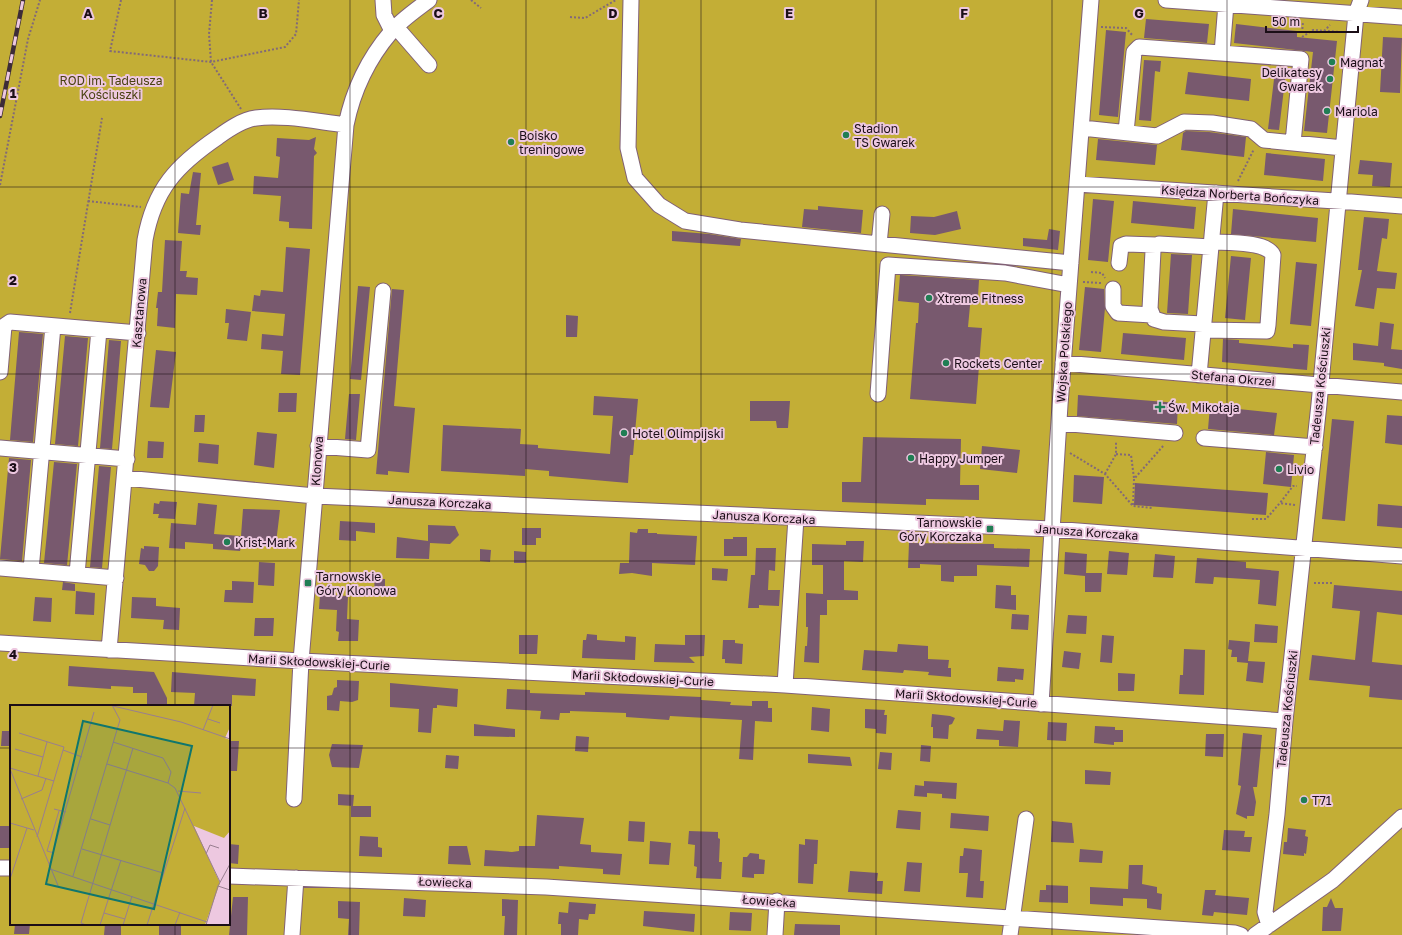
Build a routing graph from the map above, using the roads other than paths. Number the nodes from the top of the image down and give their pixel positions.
1 (383, 0) edge
2 (429, 0) edge
3 (631, 0) edge
4 (1091, 0) edge
5 (1166, 0) edge
6 (1232, 3) edge
7 (1356, 4) edge
8 (1402, 17) edge
9 (394, 29) junction
10 (1222, 53) junction
11 (429, 65) dead end
12 (346, 125) junction
13 (1082, 128) junction
14 (1126, 132) junction
15 (1293, 143) junction
16 (1343, 148) junction
17 (1077, 184) junction
18 (1224, 194) junction
19 (1338, 201) junction
20 (1402, 206) edge
21 (882, 214) dead end
22 (879, 244) junction
23 (1156, 245) junction
24 (1211, 245) junction
25 (1070, 263) junction
26 (1119, 263) dead end
27 (1072, 283) junction
28 (1113, 289) dead end
29 (383, 291) dead end
30 (1152, 315) junction
31 (53, 326) junction
32 (1203, 327) junction
33 (99, 330) junction
34 (138, 333) junction
35 (1063, 363) junction
36 (0, 372) edge
37 (1199, 375) junction
38 (1321, 385) junction
39 (1402, 392) edge
40 (878, 394) dead end
41 (1059, 423) junction
42 (1175, 432) road end
43 (1204, 438) dead end
44 (318, 446) junction
45 (1314, 447) junction
46 (0, 448) edge
47 (42, 452) junction
48 (88, 456) junction
49 (127, 459) junction
50 (126, 478) junction
51 (315, 496) junction
52 (796, 518) junction
53 (1052, 529) junction
54 (1304, 548) junction
55 (1402, 556) edge
56 (0, 568) edge
57 (31, 570) junction
58 (77, 574) junction
59 (116, 578) junction
60 (0, 643) edge
61 (109, 650) junction
62 (301, 661) junction
63 (785, 685) junction
64 (1041, 704) junction
65 (1285, 721) junction
66 (294, 798) dead end
67 (1402, 817) edge
68 (1026, 819) dead end
69 (230, 876) edge
70 (296, 878) junction
71 (776, 901) junction
72 (1011, 917) junction
73 (1269, 925) junction
74 (1135, 931) edge
75 (292, 935) edge
76 (775, 935) edge
77 (1010, 935) edge
78 (1241, 935) edge
79 (1255, 935) edge

1 - 9 street
2 - 9 street, Klonowa
3 - 22 street
4 - 13 street, Wojska Polskiego
5 - 6 street
6 - 7 street
6 - 10 street
7 - 8 street
7 - 16 street, Tadeusza Kościuszki
9 - 11 street
9 - 12 street, Klonowa
10 - 14 street
10 - 15 street
12 - 34 street, Kasztanowa
12 - 44 street, Klonowa
13 - 14 street
13 - 17 street, Wojska Polskiego
14 - 15 street
15 - 16 street
16 - 19 street, Tadeusza Kościuszki
17 - 18 street, Księdza Norberta Bończyka
17 - 25 street, Wojska Polskiego
18 - 19 street, Księdza Norberta Bończyka
18 - 24 street
19 - 20 street, Księdza Norberta Bończyka
19 - 38 street, Tadeusza Kościuszki
21 - 22 street
22 - 25 street
23 - 24 street
23 - 26 street
23 - 30 street
24 - 32 street
24 - 32 street
25 - 27 street, Wojska Polskiego
27 - 35 street, Wojska Polskiego
27 - 40 street
28 - 30 street
29 - 44 street
30 - 32 street
31 - 33 street
31 - 36 street
31 - 47 street
32 - 37 street
33 - 34 street
33 - 48 street
34 - 49 street, Kasztanowa
35 - 37 street, Stefana Okrzei
35 - 41 street, Wojska Polskiego
37 - 38 street, Stefana Okrzei
38 - 39 street, Stefana Okrzei
38 - 45 street, Tadeusza Kościuszki
41 - 42 street
41 - 53 street, Wojska Polskiego
43 - 45 street
44 - 51 street, Klonowa
45 - 54 street, Tadeusza Kościuszki
46 - 47 street
47 - 48 street
47 - 57 street
48 - 49 street
48 - 58 street
49 - 50 street, Kasztanowa
50 - 51 street, Janusza Korczaka
50 - 59 street, Kasztanowa
51 - 52 street, Janusza Korczaka
51 - 62 street, Klonowa
52 - 53 street, Janusza Korczaka
52 - 63 street
53 - 54 street, Janusza Korczaka
53 - 64 street, Wojska Polskiego
54 - 55 street, Janusza Korczaka
54 - 65 street, Tadeusza Kościuszki
56 - 57 street
57 - 58 street
58 - 59 street
59 - 61 street, Kasztanowa
60 - 61 street, Marii Skłodowskiej-Curie
61 - 62 street, Marii Skłodowskiej-Curie
62 - 63 street, Marii Skłodowskiej-Curie
62 - 66 street, Klonowa
63 - 64 street, Marii Skłodowskiej-Curie
64 - 65 street, Marii Skłodowskiej-Curie
65 - 73 street, Tadeusza Kościuszki
67 - 73 street
68 - 72 street
69 - 70 street, Łowiecka
70 - 71 street, Łowiecka
70 - 75 street
71 - 72 street, Łowiecka
71 - 76 street
72 - 74 street, Łowiecka
72 - 77 street
73 - 79 street
74 - 78 street, Łowiecka

